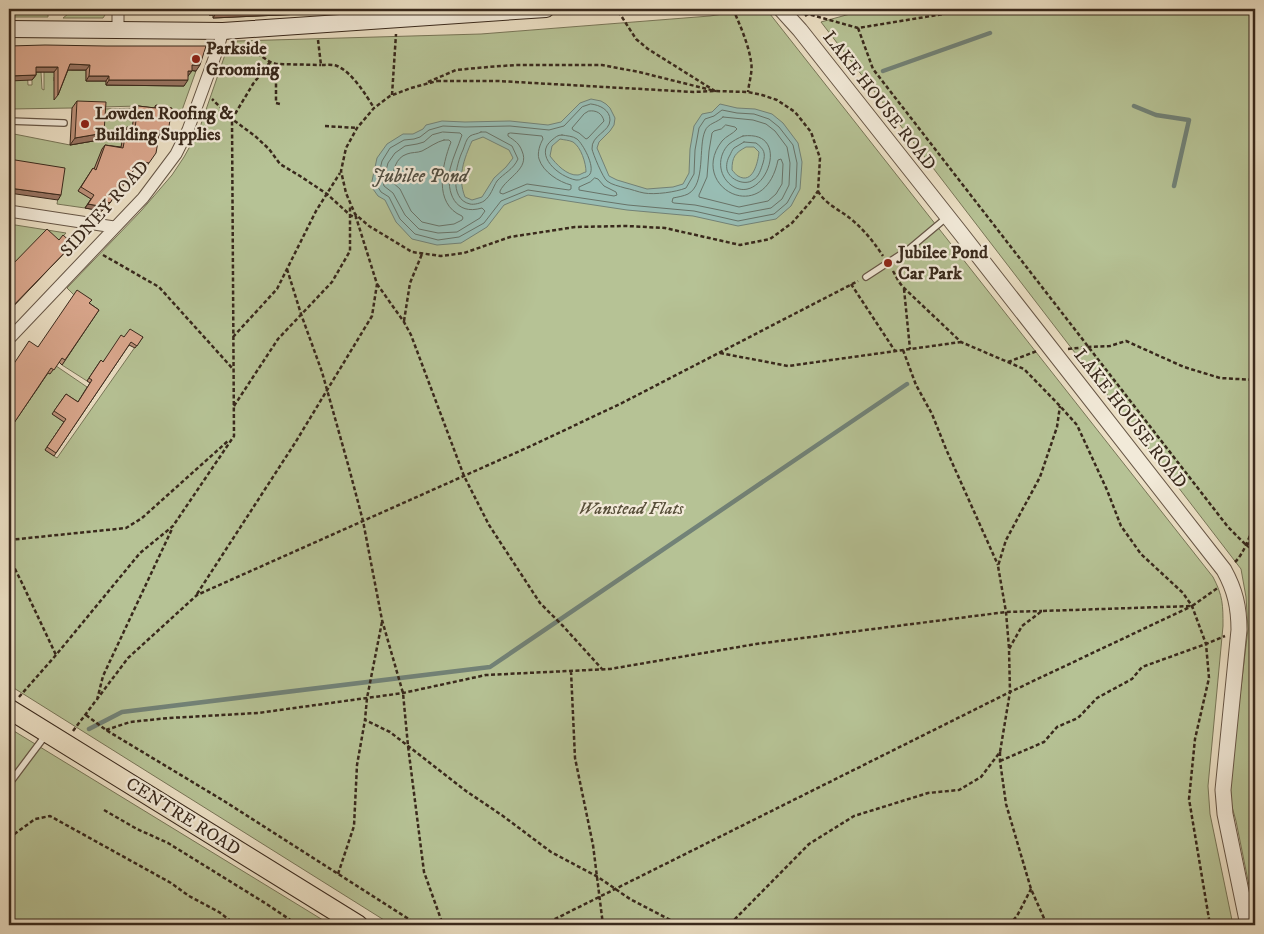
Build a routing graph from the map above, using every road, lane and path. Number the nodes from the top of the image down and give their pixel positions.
1 (118, 9) edge
2 (546, 9) edge
3 (733, 9) edge
4 (781, 9) edge
5 (974, 9) edge
6 (620, 14) dead end
7 (368, 15) edge
8 (801, 20) dead end
9 (253, 28) junction
10 (858, 28) junction
11 (9, 29) edge
12 (118, 30) junction
13 (223, 31) junction
14 (396, 32) dead end
15 (318, 38) dead end
16 (270, 62) junction
17 (276, 64) junction
18 (284, 65) junction
19 (320, 65) junction
20 (285, 70) dead end
21 (421, 85) junction
22 (715, 91) junction
23 (748, 92) junction
24 (202, 94) junction
25 (392, 95) junction
26 (280, 104) dead end
27 (374, 108) junction
28 (232, 119) junction
29 (9, 121) edge
30 (64, 123) dead end
31 (325, 126) dead end
32 (357, 128) junction
33 (341, 171) junction
34 (818, 191) junction
35 (327, 194) junction
36 (350, 203) junction
37 (9, 211) edge
38 (355, 214) junction
39 (350, 215) junction
40 (948, 216) junction
41 (356, 218) junction
42 (363, 221) junction
43 (114, 228) junction
44 (878, 249) dead end
45 (93, 250) junction
46 (422, 254) junction
47 (287, 269) junction
48 (866, 277) joint
49 (898, 277) dead end
50 (377, 284) junction
51 (851, 284) junction
52 (904, 287) junction
53 (301, 314) junction
54 (404, 322) junction
55 (233, 337) junction
56 (9, 339) edge
57 (961, 342) junction
58 (1088, 347) junction
59 (910, 349) junction
60 (904, 350) junction
61 (895, 351) junction
62 (1053, 351) junction
63 (720, 353) junction
64 (1008, 362) junction
65 (233, 369) junction
66 (1255, 380) edge
67 (327, 390) junction
68 (1060, 406) junction
69 (234, 407) junction
70 (234, 436) junction
71 (464, 476) junction
72 (1255, 516) edge
73 (363, 521) junction
74 (173, 526) junction
75 (9, 540) edge
76 (1255, 540) edge
77 (1246, 545) junction
78 (1255, 551) edge
79 (9, 556) edge
80 (1232, 563) dead end
81 (998, 566) junction
82 (1220, 586) dead end
83 (196, 595) junction
84 (1192, 606) junction
85 (1042, 611) junction
86 (1006, 612) junction
87 (382, 620) junction
88 (1226, 635) dead end
89 (1206, 644) junction
90 (1009, 649) junction
91 (56, 655) junction
92 (602, 669) junction
93 (571, 671) junction
94 (1010, 692) junction
95 (21, 693) dead end
96 (403, 693) junction
97 (367, 698) junction
98 (96, 701) junction
99 (9, 708) edge
100 (86, 714) junction
101 (365, 720) junction
102 (106, 730) junction
103 (48, 732) junction
104 (64, 743) junction
105 (408, 746) junction
106 (1000, 752) junction
107 (1000, 762) junction
108 (9, 784) edge
109 (104, 810) dead end
110 (9, 838) edge
111 (338, 874) junction
112 (598, 877) junction
113 (615, 889) junction
114 (1031, 889) junction
115 (600, 896) junction
116 (236, 925) edge
117 (298, 925) edge
118 (358, 925) edge
119 (418, 925) edge
120 (443, 925) edge
121 (543, 925) edge
122 (603, 925) edge
123 (680, 925) edge
124 (731, 925) edge
125 (1009, 925) edge
126 (1047, 925) edge
127 (1210, 925) edge
128 (1248, 925) edge

1 - 12 street
2 - 7 main road
3 - 23 path
4 - 40 street, LAKE HOUSE ROAD
5 - 10 path
6 - 22 path
7 - 9 main road
8 - 10 path
9 - 13 main road
9 - 16 path
10 - 58 path
11 - 12 main road
12 - 13 main road
13 - 24 street, SIDNEY ROAD
14 - 25 path
15 - 19 path
16 - 17 path
16 - 28 path
17 - 18 path
17 - 26 path
18 - 19 path
18 - 20 path
19 - 27 path
21 - 22 path
21 - 22 path
21 - 25 path
22 - 23 path
23 - 34 path
24 - 28 path
24 - 43 street, SIDNEY ROAD
25 - 27 path
27 - 32 path
28 - 35 path
28 - 55 path
29 - 30 lane
31 - 32 path
32 - 33 path
33 - 35 path
33 - 36 path
34 - 44 path
34 - 46 path
35 - 39 path
35 - 47 path
36 - 38 path
36 - 39 path
37 - 43 street
38 - 41 path
38 - 42 path
39 - 41 path
39 - 53 path
40 - 48 lane
40 - 62 street, LAKE HOUSE ROAD
41 - 42 path
41 - 50 path
42 - 46 path
43 - 45 street, SIDNEY ROAD
45 - 56 street, SIDNEY ROAD
45 - 65 path
46 - 54 path
47 - 53 path
47 - 55 path
48 - 51 path
49 - 52 path
50 - 54 path
50 - 67 path
51 - 61 path
51 - 63 path
52 - 57 path
52 - 59 path
53 - 67 path
53 - 69 path
54 - 71 path
55 - 65 path
57 - 59 path
57 - 64 path
58 - 62 path
58 - 66 path
58 - 77 path
59 - 60 path
60 - 61 path
60 - 81 path
61 - 63 path
62 - 64 path
62 - 128 street, LAKE HOUSE ROAD
63 - 71 path
64 - 68 path
65 - 69 path
67 - 73 path
67 - 83 path
68 - 81 path
68 - 84 path
69 - 70 path
70 - 74 path
70 - 75 path
71 - 73 path
71 - 92 path
72 - 77 path
73 - 83 path
73 - 87 path
74 - 91 path
74 - 98 path
76 - 77 path
77 - 78 path
77 - 80 path
79 - 91 path
81 - 86 path
82 - 84 path
83 - 98 path
84 - 85 path
84 - 89 path
84 - 94 path
85 - 86 path
85 - 90 path
86 - 90 path
86 - 92 path
87 - 96 path
87 - 97 path
88 - 89 path
89 - 107 path
89 - 127 path
90 - 94 path
91 - 95 path
92 - 93 path
93 - 96 path
93 - 112 path
94 - 106 path
94 - 113 path
96 - 97 path
96 - 105 path
97 - 101 path
97 - 102 path
98 - 100 path
99 - 103 main road, CENTRE ROAD
100 - 102 path
100 - 104 path
101 - 105 path
101 - 111 path
102 - 111 path
103 - 104 main road, CENTRE ROAD
103 - 108 lane
104 - 118 main road, CENTRE ROAD
105 - 112 path
105 - 120 path
106 - 107 path
106 - 124 path
107 - 114 path
109 - 117 path
110 - 116 path
111 - 119 path
112 - 113 path
112 - 115 path
113 - 115 path
113 - 123 path
114 - 125 path
114 - 126 path
115 - 121 path
115 - 122 path

